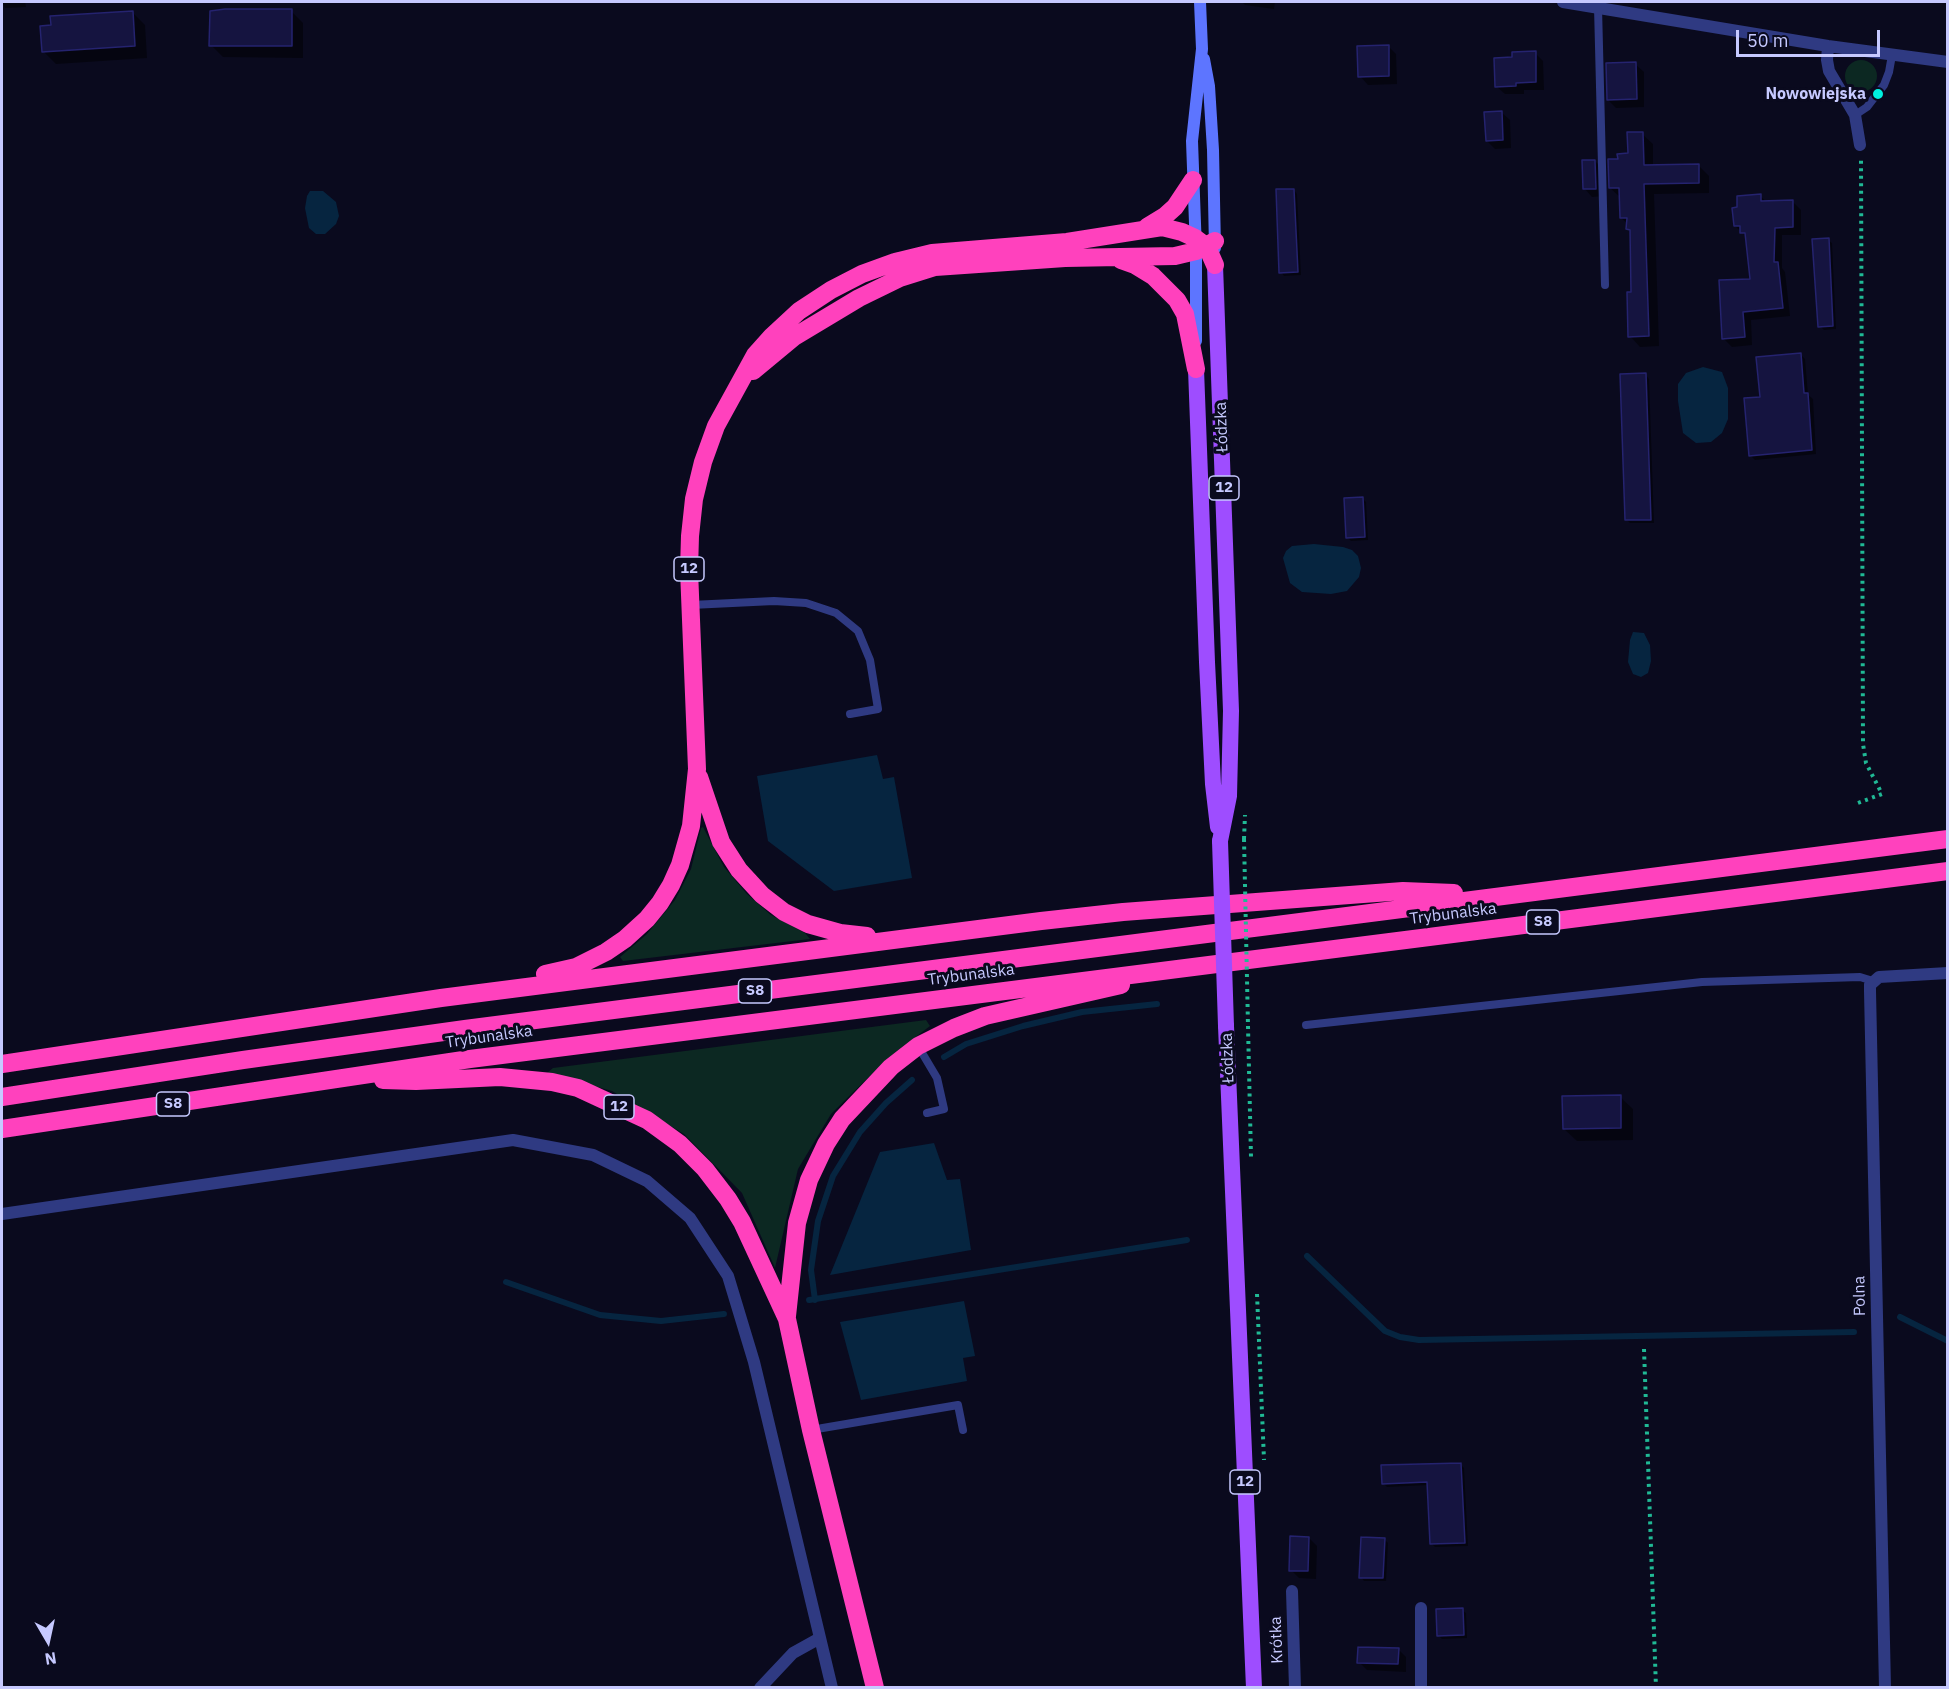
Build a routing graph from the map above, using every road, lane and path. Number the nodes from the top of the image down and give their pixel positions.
1 (1200, 2) edge
2 (1563, 2) edge
3 (1598, 7) junction
4 (1828, 46) junction
5 (1202, 49) junction
6 (1892, 56) junction
7 (1947, 62) edge
8 (1855, 115) junction
9 (1860, 145) joint
10 (1193, 180) junction
11 (1142, 229) junction
12 (1203, 244) junction
13 (1110, 258) junction
14 (1215, 265) joint
15 (1605, 285) dead end
16 (1196, 369) junction
17 (743, 380) junction
18 (690, 605) junction
19 (850, 714) dead end
20 (697, 769) junction
21 (1858, 803) dead end
22 (1244, 839) dead end
23 (1947, 839) edge
24 (1220, 841) junction
25 (1947, 871) edge
26 (1509, 894) junction
27 (911, 938) junction
28 (1202, 965) junction
29 (1947, 973) edge
30 (1873, 981) junction
31 (441, 998) junction
32 (1306, 1024) dead end
33 (1248, 1026) dead end
34 (918, 1046) junction
35 (2, 1064) edge
36 (345, 1078) junction
37 (2, 1097) edge
38 (927, 1113) dead end
39 (2, 1129) edge
40 (2, 1214) edge
41 (787, 1319) junction
42 (1644, 1349) dead end
43 (811, 1430) junction
44 (963, 1430) dead end
45 (1292, 1591) dead end
46 (1421, 1608) dead end
47 (820, 1638) junction
48 (760, 1688) edge
49 (832, 1688) edge
50 (875, 1688) edge
51 (1254, 1688) edge
52 (1295, 1688) edge
53 (1421, 1688) edge
54 (1656, 1688) edge
55 (1885, 1688) edge

1 - 5 main road, Łódzka
2 - 3 street
3 - 4 street
3 - 15 lane
4 - 6 street
4 - 8 street
5 - 10 main road, Łódzka
5 - 12 main road, Łódzka
6 - 7 street
6 - 8 lane
8 - 9 street
9 - 21 path
10 - 11 highway
10 - 12 main road, Łódzka
11 - 12 highway, 12
11 - 17 highway, 12
12 - 13 highway
12 - 14 highway, 12
12 - 16 main road, Łódzka / 12
13 - 16 highway, 12
13 - 17 highway, 12
14 - 24 main road, Łódzka / 12
16 - 24 main road, Łódzka / 12
17 - 18 highway, 12
18 - 19 lane
18 - 20 highway, 12
20 - 27 highway
20 - 31 highway, 12
22 - 33 path, bridge
23 - 26 highway, Trybunalska / S8
24 - 51 main road, Łódzka / 12, bridge
25 - 28 highway, Trybunalska / S8
26 - 27 highway
26 - 37 highway, Trybunalska / S8
27 - 31 highway
28 - 34 highway
28 - 36 highway, Trybunalska / S8
29 - 30 street
30 - 32 lane
30 - 55 street, Polna
31 - 35 highway
34 - 38 lane
34 - 41 highway
36 - 39 highway, Trybunalska / S8
36 - 41 highway, 12
40 - 47 street
41 - 43 highway, 12
42 - 54 path
43 - 44 lane
43 - 50 highway, 12
45 - 52 street, Krótka
46 - 53 street
47 - 48 street
47 - 49 street

